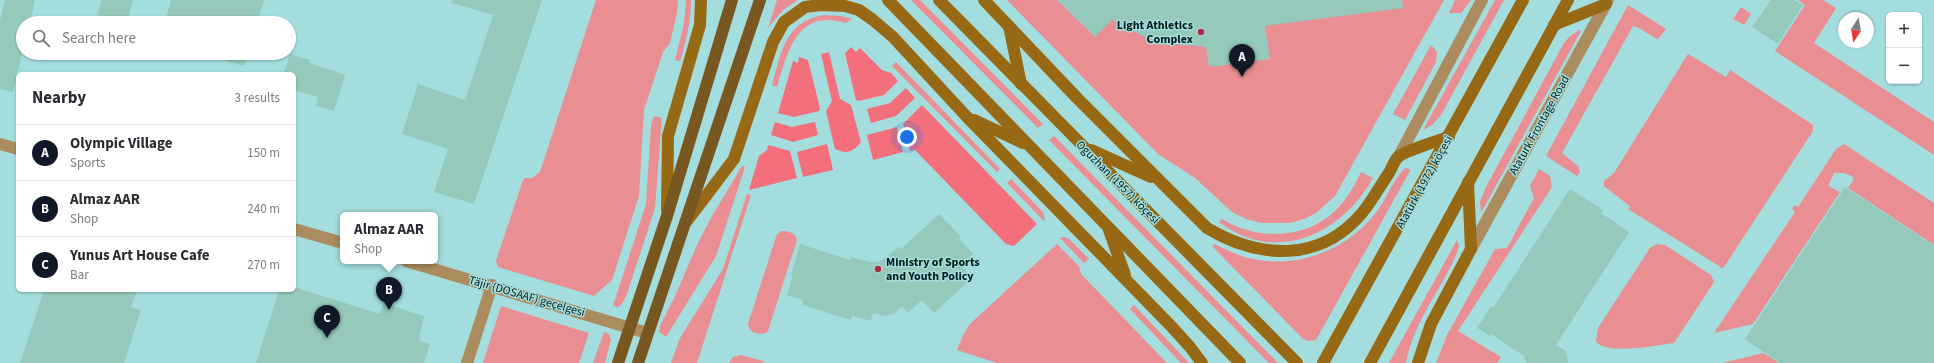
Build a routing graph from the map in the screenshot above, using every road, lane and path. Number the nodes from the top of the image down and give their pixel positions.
1 (701, 0) edge
2 (732, 0) edge
3 (760, 0) edge
4 (888, 0) edge
5 (939, 0) edge
6 (984, 0) edge
7 (1482, 0) edge
8 (1523, 0) edge
9 (1568, 0) edge
10 (1607, 2) edge
11 (1554, 25) junction
12 (1009, 26) junction
13 (1021, 84) junction
14 (966, 116) junction
15 (1449, 137) junction
16 (0, 144) edge
17 (1031, 147) junction
18 (1084, 147) junction
19 (16, 148) edge
20 (1399, 156) junction
21 (1157, 179) junction
22 (1468, 182) junction
23 (667, 216) junction
24 (687, 221) junction
25 (1107, 225) junction
26 (296, 230) edge
27 (340, 242) edge
28 (1470, 249) junction
29 (417, 264) edge
30 (1126, 279) junction
31 (492, 285) junction
32 (630, 327) junction
33 (647, 333) junction
34 (467, 363) edge
35 (618, 363) edge
36 (638, 363) edge
37 (1202, 363) edge
38 (1240, 363) edge
39 (1297, 363) edge
40 (1323, 363) edge
41 (1370, 363) edge
42 (1418, 363) edge

1 - 23 main road
2 - 23 main road
3 - 24 main road
4 - 17 main road
5 - 13 main road, Oguzhan (1957) köçesi
6 - 12 main road
7 - 20 street
8 - 15 main road, Atatürk (1972) köçesi
9 - 11 main road
10 - 11 main road
10 - 28 street, Ataturk Frontage Road
11 - 22 main road
12 - 13 main road
12 - 21 main road
13 - 18 main road, Oguzhan (1957) köçesi
14 - 17 main road
14 - 24 main road
14 - 30 main road
15 - 20 main road
15 - 40 main road, Atatürk (1972) köçesi
16 - 19 street
17 - 25 main road
18 - 21 main road
18 - 39 main road, Oguzhan (1957) köçesi
20 - 21 main road
22 - 28 main road
22 - 41 main road
23 - 32 main road
24 - 33 main road
25 - 30 main road
25 - 38 main road
26 - 27 street
28 - 42 main road
29 - 31 street, Täjir (DOSAAF) geçelgesi
30 - 37 main road
31 - 32 street, Täjir (DOSAAF) geçelgesi
31 - 34 street
32 - 33 street, Täjir (DOSAAF) geçelgesi
32 - 35 main road
33 - 36 main road

